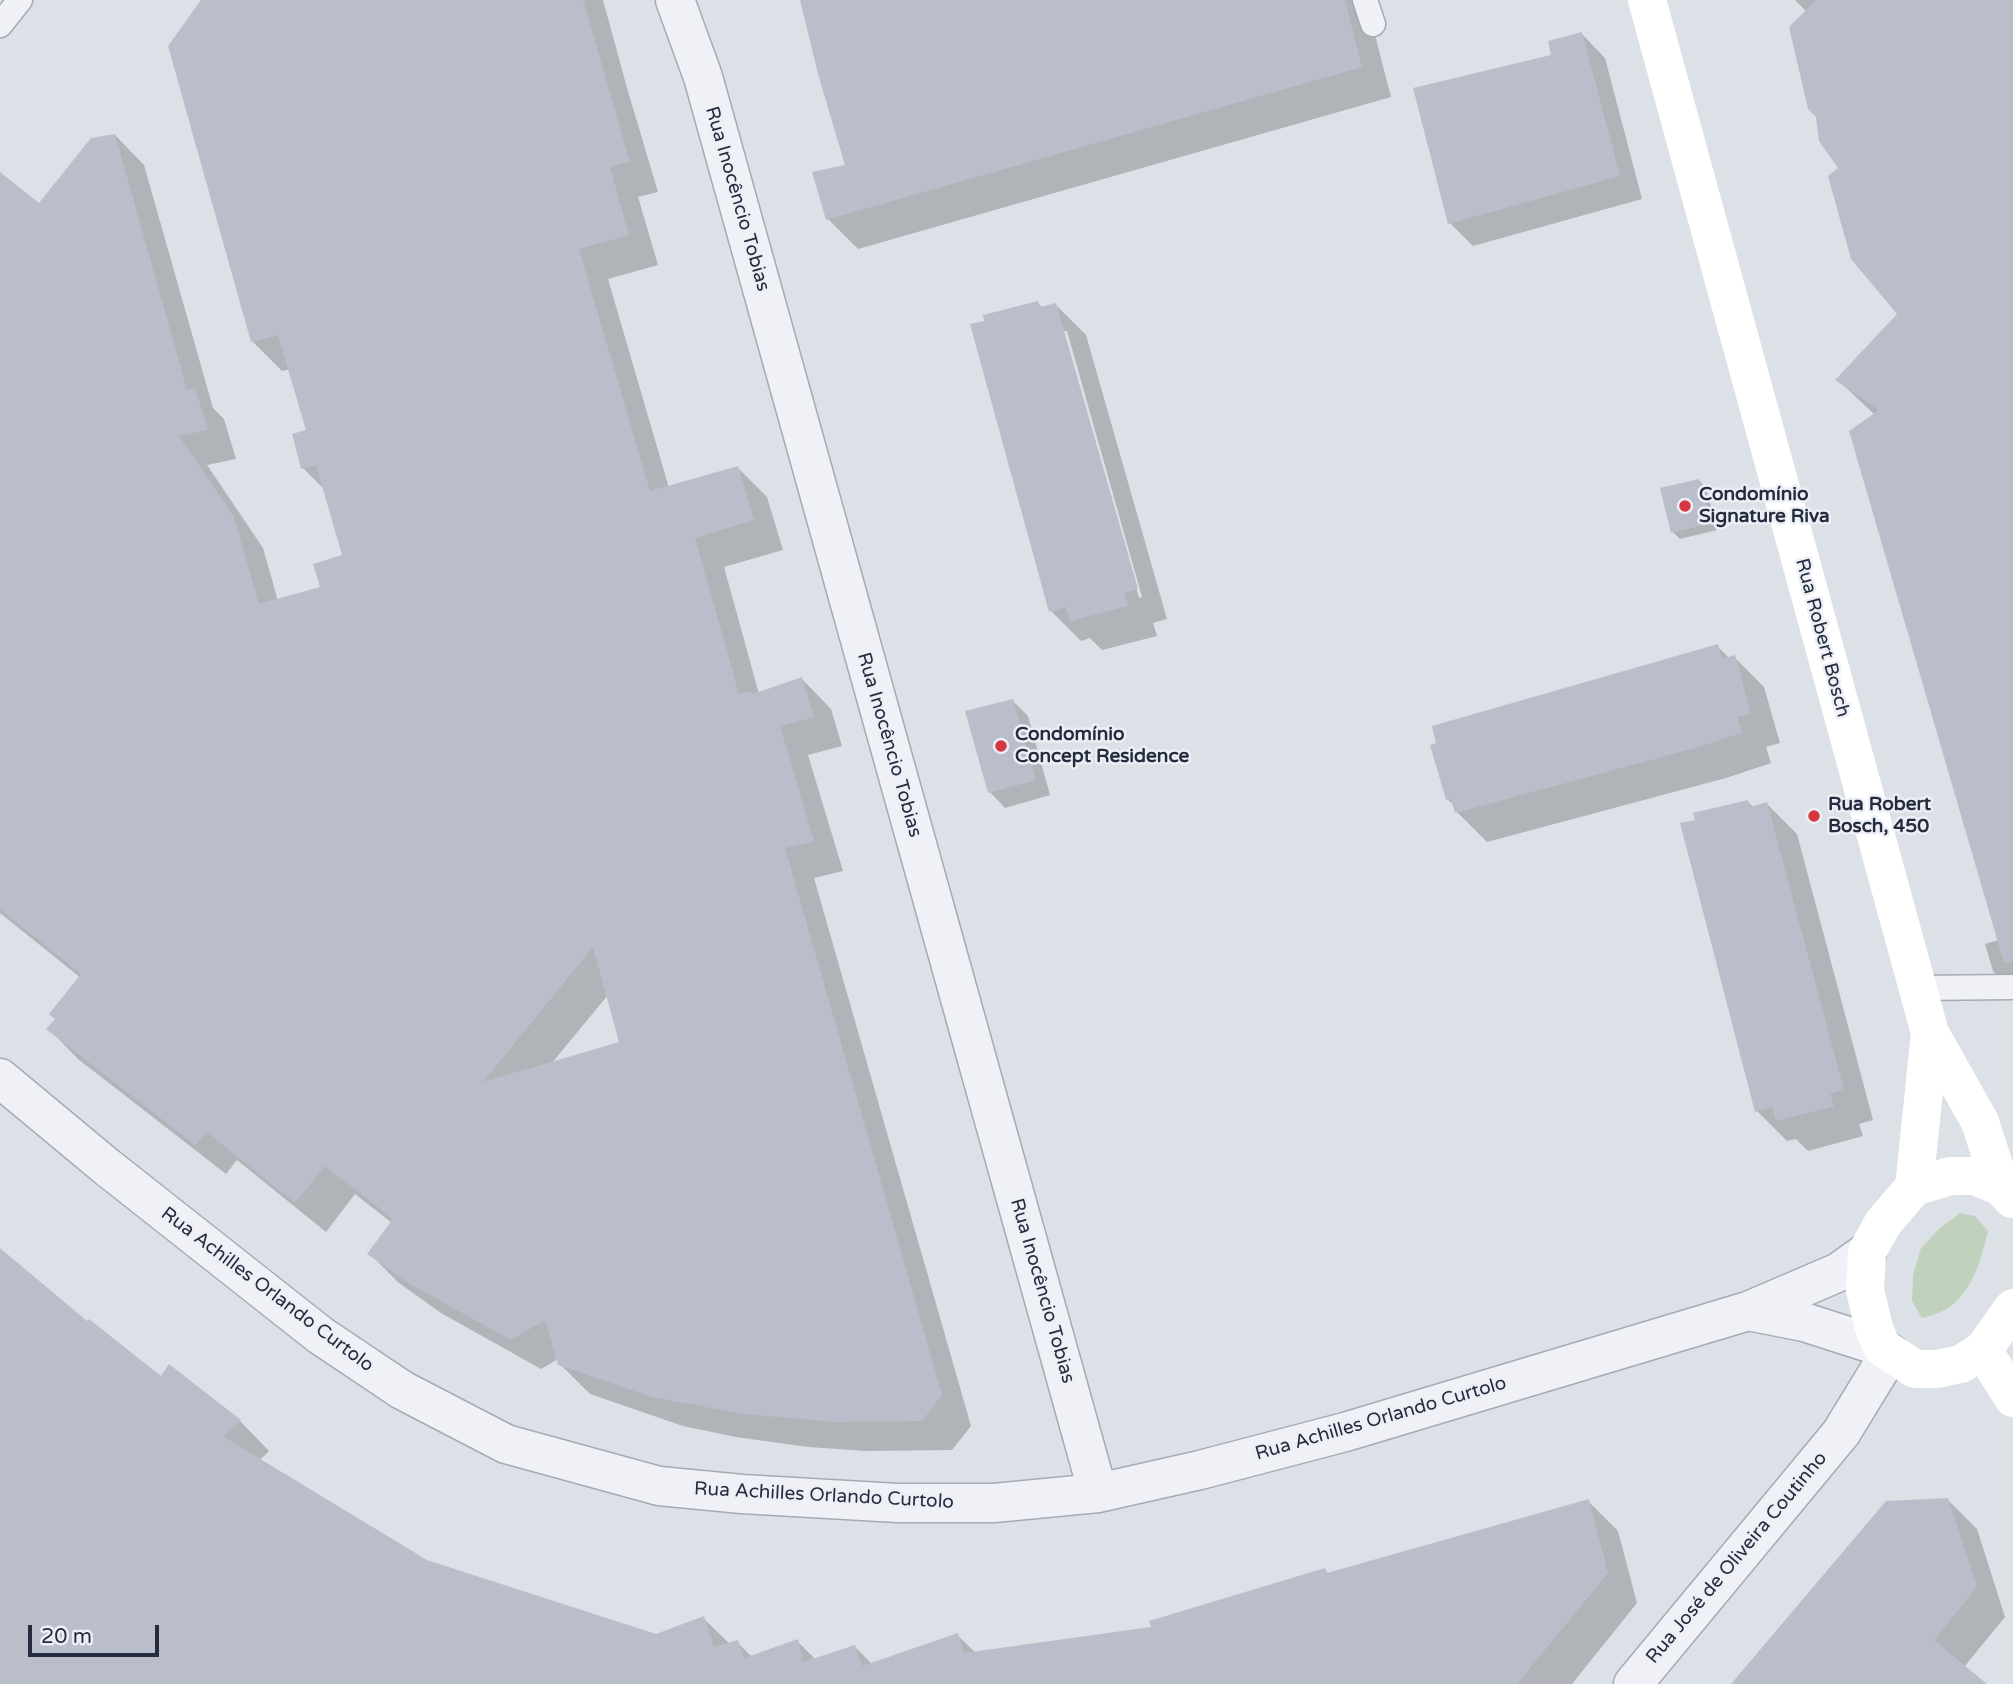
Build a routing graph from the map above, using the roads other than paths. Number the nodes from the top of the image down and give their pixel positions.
1 (20, 0) edge
2 (675, 0) edge
3 (1365, 0) edge
4 (1647, 0) edge
5 (1373, 24) dead end
6 (0, 25) edge
7 (2013, 987) edge
8 (1918, 988) junction
9 (1930, 1033) junction
10 (0, 1078) edge
11 (1914, 1187) junction
12 (2009, 1195) edge
13 (1867, 1252) junction
14 (1748, 1311) junction
15 (2004, 1326) edge
16 (1896, 1357) junction
17 (2013, 1398) edge
18 (1098, 1493) junction
19 (1633, 1684) edge

1 - 6 lane
2 - 18 street, Rua Inocêncio Tobias
3 - 5 lane
4 - 8 street, Rua Robert Bosch
7 - 8 lane
8 - 9 street, Rua Robert Bosch
9 - 11 street, Rua Robert Bosch
9 - 12 street, Rua Robert Bosch
10 - 18 street, Rua Achilles Orlando Curtolo
11 - 12 street
11 - 13 street
13 - 14 street, Rua Achilles Orlando Curtolo
13 - 16 street
14 - 16 street, Rua Achilles Orlando Curtolo
14 - 18 street, Rua Achilles Orlando Curtolo
15 - 16 street
15 - 17 street
16 - 19 street, Rua José de Oliveira Coutinho

